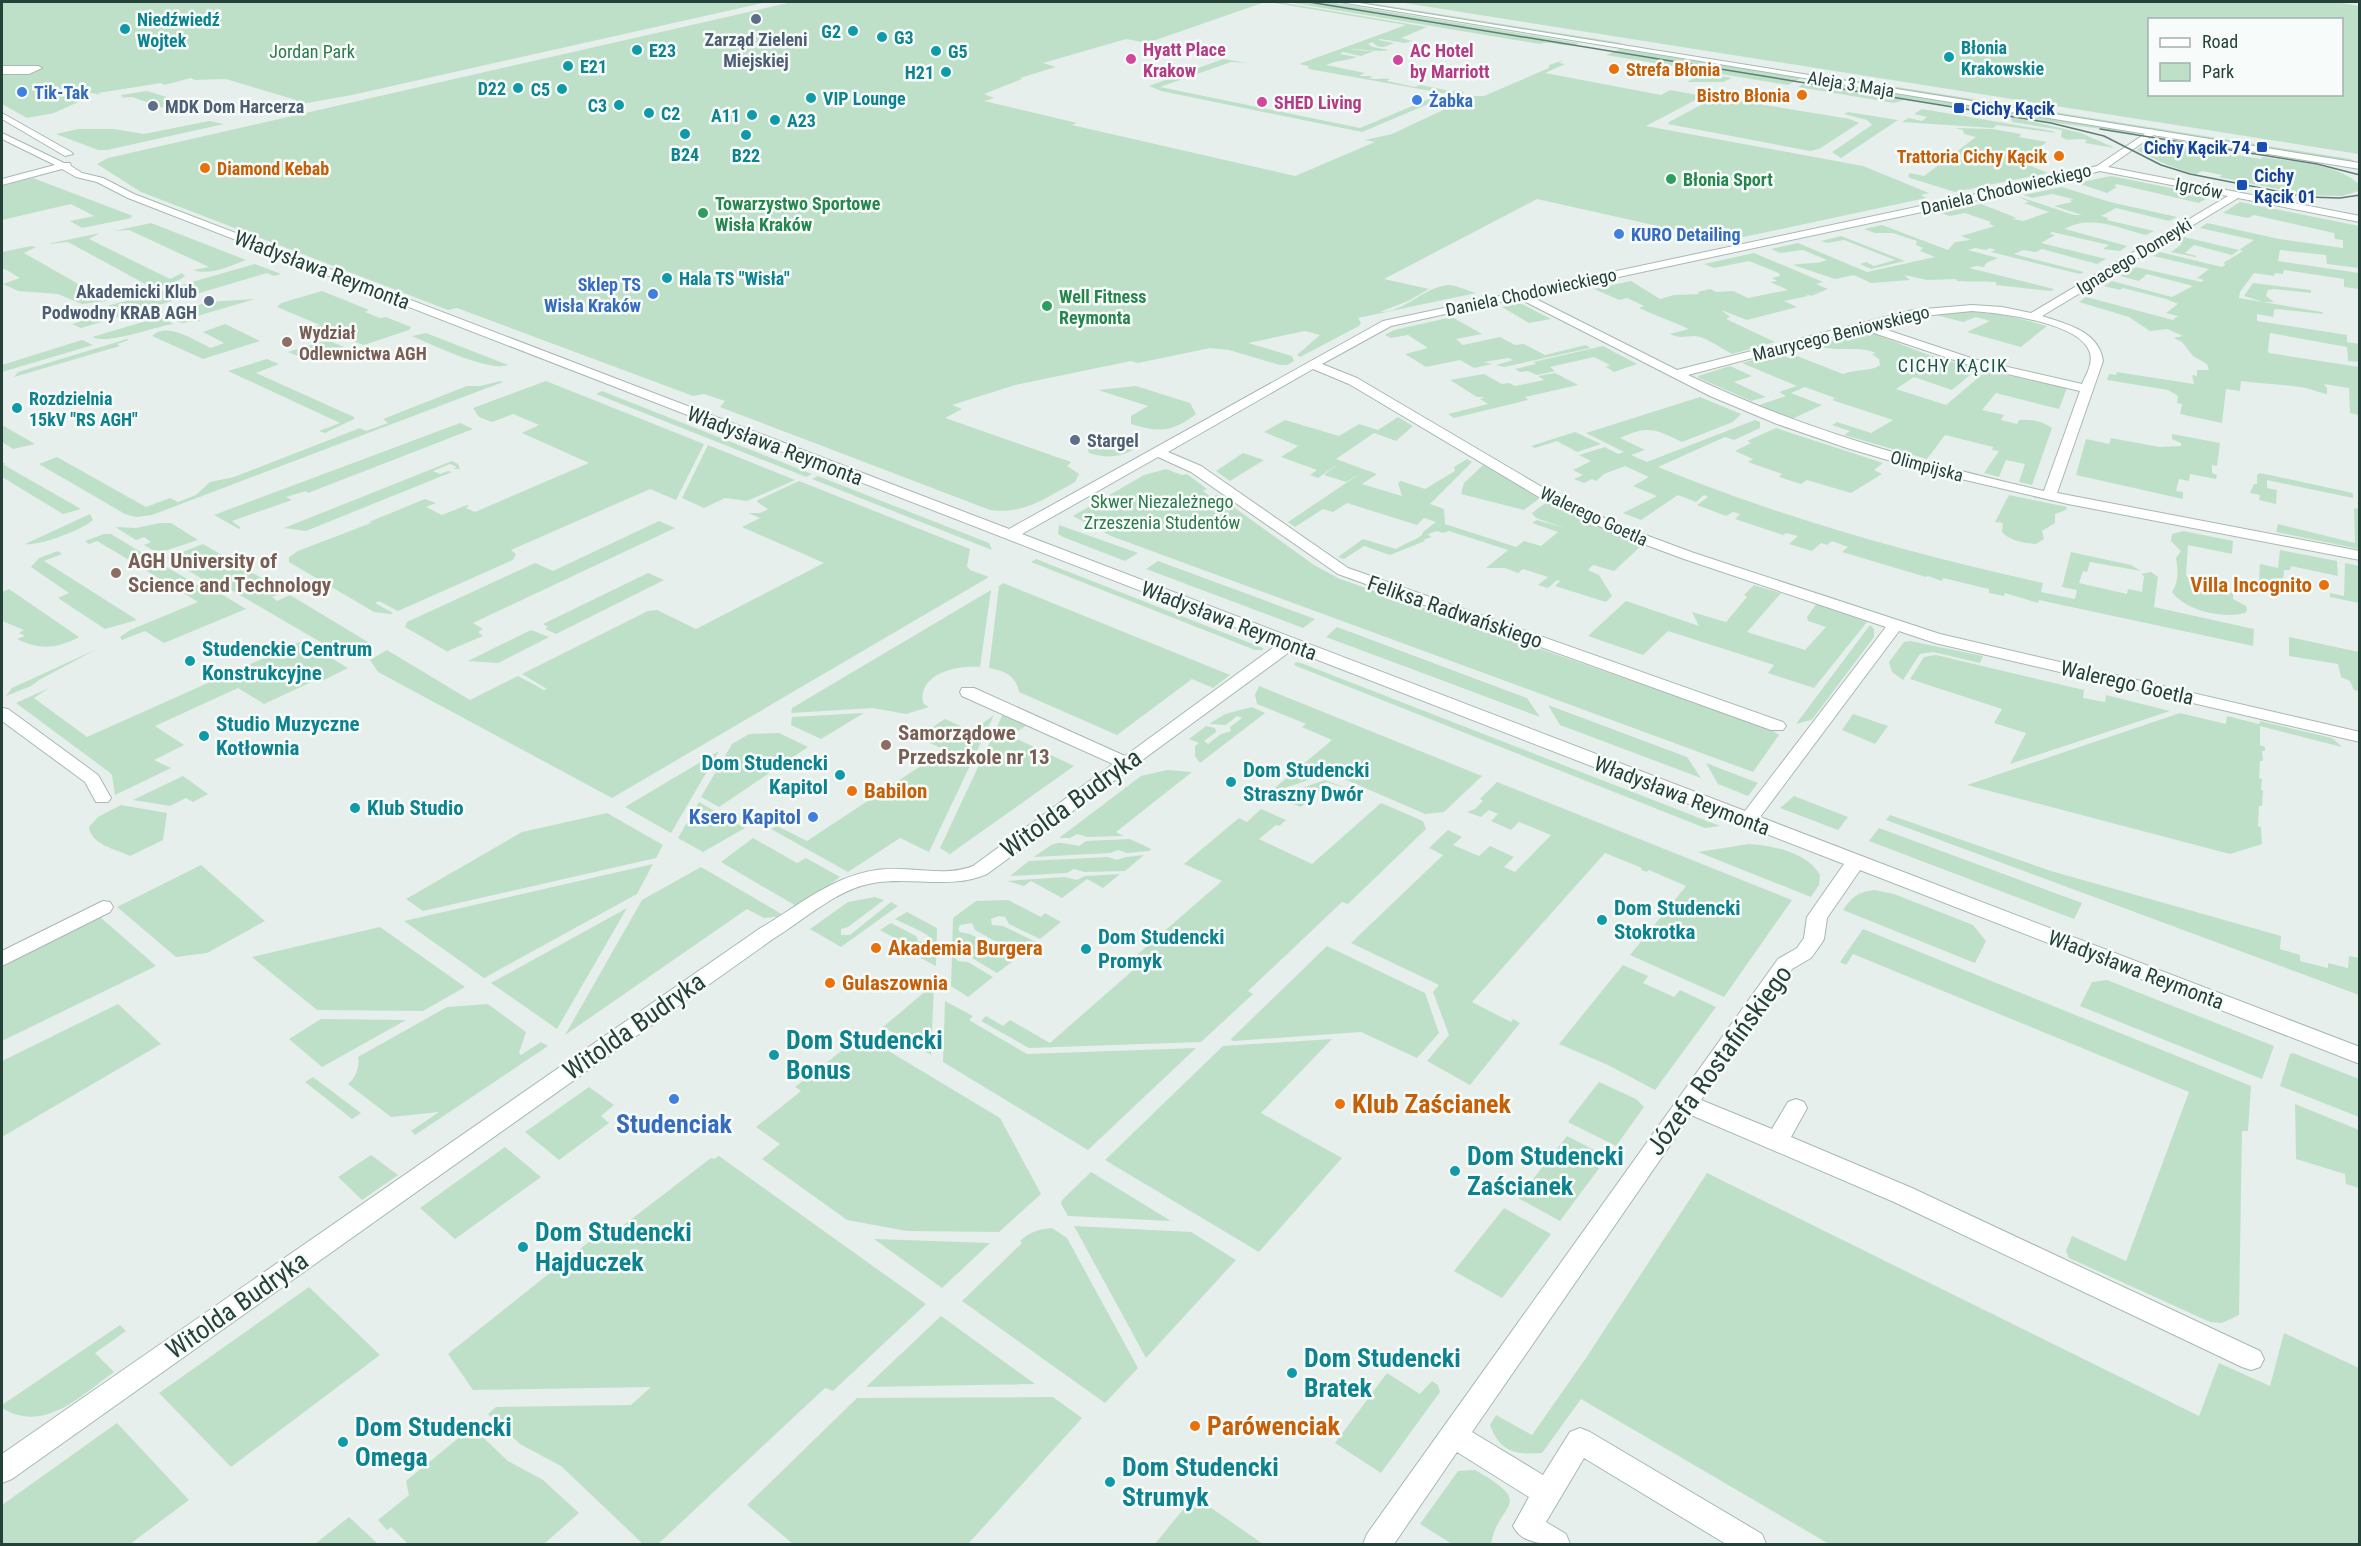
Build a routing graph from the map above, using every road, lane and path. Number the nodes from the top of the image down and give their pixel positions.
1 (1343, 2) edge
2 (2, 116) edge
3 (6, 122) edge
4 (2152, 132) junction
5 (2, 135) edge
6 (85, 164) junction
7 (63, 166) junction
8 (2360, 166) edge
9 (2100, 168) junction
10 (100, 180) junction
11 (2, 182) edge
12 (2235, 195) junction
13 (2360, 219) edge
14 (1520, 295) junction
15 (2032, 317) junction
16 (1863, 325) junction
17 (1312, 365) junction
18 (1677, 375) junction
19 (2087, 389) junction
20 (1157, 452) junction
21 (2049, 495) junction
22 (1008, 536) junction
23 (2360, 556) edge
24 (1896, 625) junction
25 (1289, 644) junction
26 (968, 692) dead end
27 (2, 713) edge
28 (1777, 726) dead end
29 (2360, 737) edge
30 (1126, 763) junction
31 (102, 798) dead end
32 (1748, 821) junction
33 (1855, 863) junction
34 (103, 907) dead end
35 (2, 959) edge
36 (2360, 1056) edge
37 (1685, 1103) junction
38 (1796, 1108) dead end
39 (1777, 1141) junction
40 (2251, 1359) dead end
41 (1455, 1436) junction
42 (2, 1470) edge
43 (1547, 1492) junction
44 (1377, 1545) edge
45 (1556, 1545) edge
46 (1752, 1545) edge

1 - 4 street, Aleja 3 Maja
2 - 3 street, Władysława Reymonta
3 - 6 street, Władysława Reymonta
4 - 8 street, Aleja 3 Maja
4 - 9 street
5 - 7 street, Władysława Reymonta
6 - 7 street
6 - 10 street, Władysława Reymonta
7 - 10 street, Władysława Reymonta
7 - 11 street
9 - 12 street, Igrców
9 - 14 street, Daniela Chodowieckiego
10 - 22 street, Władysława Reymonta
12 - 13 street, Igrców
12 - 15 street, Ignacego Domeyki
14 - 17 street, Daniela Chodowieckiego
14 - 18 street, Olimpijska
15 - 16 street, Maurycego Beniowskiego
15 - 19 street, Maurycego Beniowskiego
16 - 18 street, Maurycego Beniowskiego
16 - 19 street
17 - 20 street, Daniela Chodowieckiego
17 - 24 street, Walerego Goetla
18 - 21 street, Olimpijska
19 - 21 street, Maurycego Beniowskiego
20 - 22 street, Daniela Chodowieckiego
20 - 28 street, Feliksa Radwańskiego
21 - 23 street, Olimpijska
22 - 25 street, Władysława Reymonta
24 - 29 street, Walerego Goetla
24 - 32 street
25 - 30 street, Witolda Budryka
25 - 32 street, Władysława Reymonta
26 - 30 street
27 - 31 street
30 - 42 street, Witolda Budryka
32 - 33 street, Władysława Reymonta
33 - 36 street, Władysława Reymonta
33 - 37 street, Józefa Rostafińskiego
34 - 35 street
37 - 39 street
37 - 41 street, Józefa Rostafińskiego
38 - 39 street
39 - 40 street
41 - 43 street
41 - 44 street, Józefa Rostafińskiego
43 - 45 street
43 - 46 street

